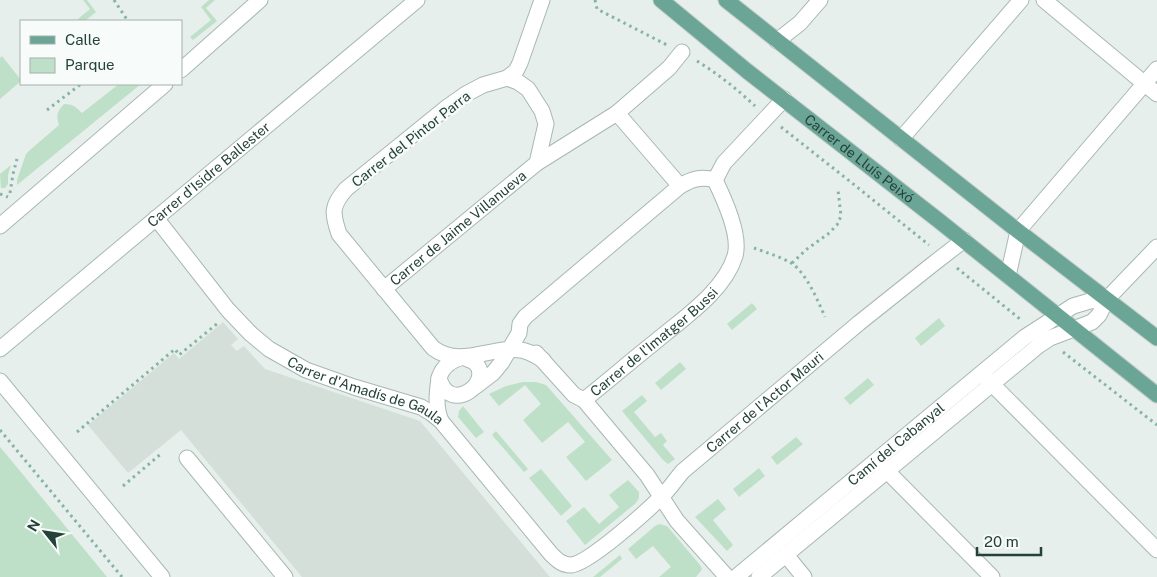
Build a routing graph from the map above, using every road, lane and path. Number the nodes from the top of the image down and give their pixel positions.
1 (114, 0) edge
2 (417, 0) edge
3 (542, 0) edge
4 (661, 0) edge
5 (726, 0) edge
6 (820, 0) edge
7 (1021, 0) edge
8 (1044, 0) edge
9 (257, 1) edge
10 (127, 20) edge
11 (777, 40) junction
12 (682, 52) dead end
13 (1157, 68) edge
14 (182, 69) edge
15 (507, 78) junction
16 (1144, 83) junction
17 (81, 85) edge
18 (164, 85) edge
19 (1157, 94) edge
20 (784, 99) junction
21 (47, 110) dead end
22 (617, 113) junction
23 (776, 123) dead end
24 (902, 139) junction
25 (17, 159) dead end
26 (537, 163) junction
27 (715, 180) junction
28 (680, 186) junction
29 (838, 190) dead end
30 (9, 198) dead end
31 (156, 218) junction
32 (0, 226) edge
33 (1018, 231) junction
34 (964, 240) junction
35 (751, 247) dead end
36 (1157, 247) edge
37 (935, 250) dead end
38 (792, 263) junction
39 (956, 267) dead end
40 (1008, 276) junction
41 (384, 289) junction
42 (1107, 299) junction
43 (1058, 315) junction
44 (825, 317) dead end
45 (223, 319) dead end
46 (1020, 320) dead end
47 (1075, 329) junction
48 (519, 332) junction
49 (1157, 338) edge
50 (0, 348) edge
51 (1058, 348) dead end
52 (509, 350) junction
53 (463, 357) junction
54 (543, 360) junction
55 (439, 378) junction
56 (987, 379) junction
57 (0, 381) edge
58 (476, 386) junction
59 (463, 395) junction
60 (1157, 395) edge
61 (584, 400) junction
62 (429, 407) junction
63 (1157, 425) edge
64 (0, 430) edge
65 (78, 432) dead end
66 (162, 454) dead end
67 (187, 458) dead end
68 (882, 466) junction
69 (123, 486) dead end
70 (662, 497) junction
71 (1157, 550) edge
72 (786, 555) junction
73 (571, 565) joint
74 (122, 577) edge
75 (162, 577) edge
76 (285, 577) edge
77 (727, 577) edge
78 (736, 577) edge
79 (759, 577) edge
80 (804, 577) edge
81 (992, 577) edge

1 - 10 path
2 - 31 street, Carrer d'Isidre Ballester
3 - 15 street
4 - 20 main road, Carrer de Lluís Peixó
5 - 11 main road
6 - 11 street
7 - 24 street
8 - 16 street
9 - 14 street
11 - 24 main road
12 - 22 street
13 - 16 street
15 - 26 street, Carrer de Jaime Villanueva
15 - 41 street, Carrer del Pintor Parra
16 - 19 street
16 - 33 street
17 - 21 path
18 - 32 street
20 - 27 street
20 - 34 main road, Carrer de Lluís Peixó
22 - 26 street
22 - 28 street
23 - 37 path
24 - 33 main road
25 - 30 path
26 - 41 street, Carrer de Jaime Villanueva
27 - 28 street
27 - 61 street, Carrer de l'Imatger Bussi
28 - 48 street
29 - 38 path
31 - 50 street, Carrer d'Isidre Ballester
31 - 62 street, Carrer d'Amadís de Gaula
33 - 40 street
33 - 42 main road
34 - 40 main road, Carrer de Lluís Peixó
34 - 70 street, Carrer de l'Actor Mauri
35 - 38 path
36 - 42 street, Camí del Cabanyal
38 - 44 path
39 - 46 path
40 - 43 main road, Carrer de Lluís Peixó
41 - 53 street, Carrer de Jaime Villanueva
42 - 43 street, Camí del Cabanyal
42 - 47 street, Camí del Cabanyal
42 - 49 main road
43 - 47 main road, Carrer de Lluís Peixó
43 - 56 street, Camí del Cabanyal
45 - 65 path
47 - 56 street, Camí del Cabanyal
47 - 60 main road, Carrer de Lluís Peixó
48 - 52 street
48 - 54 street
51 - 63 path
52 - 53 street
52 - 54 street
52 - 58 street
53 - 55 street
53 - 58 street
54 - 61 street
55 - 59 street
55 - 62 street
56 - 68 street, Camí del Cabanyal
56 - 71 street
57 - 75 street
58 - 59 street
59 - 62 street
61 - 70 street, Carrer de l'Imatger Bussi
62 - 73 street, Carrer d'Amadís de Gaula
64 - 74 path
66 - 69 path
67 - 76 street
68 - 72 street, Camí del Cabanyal
68 - 78 street, Camí del Cabanyal
68 - 81 street
70 - 73 street, Carrer de l'Actor Mauri
70 - 77 street, Carrer de l'Imatger Bussi
72 - 79 street, Camí del Cabanyal
72 - 80 street

